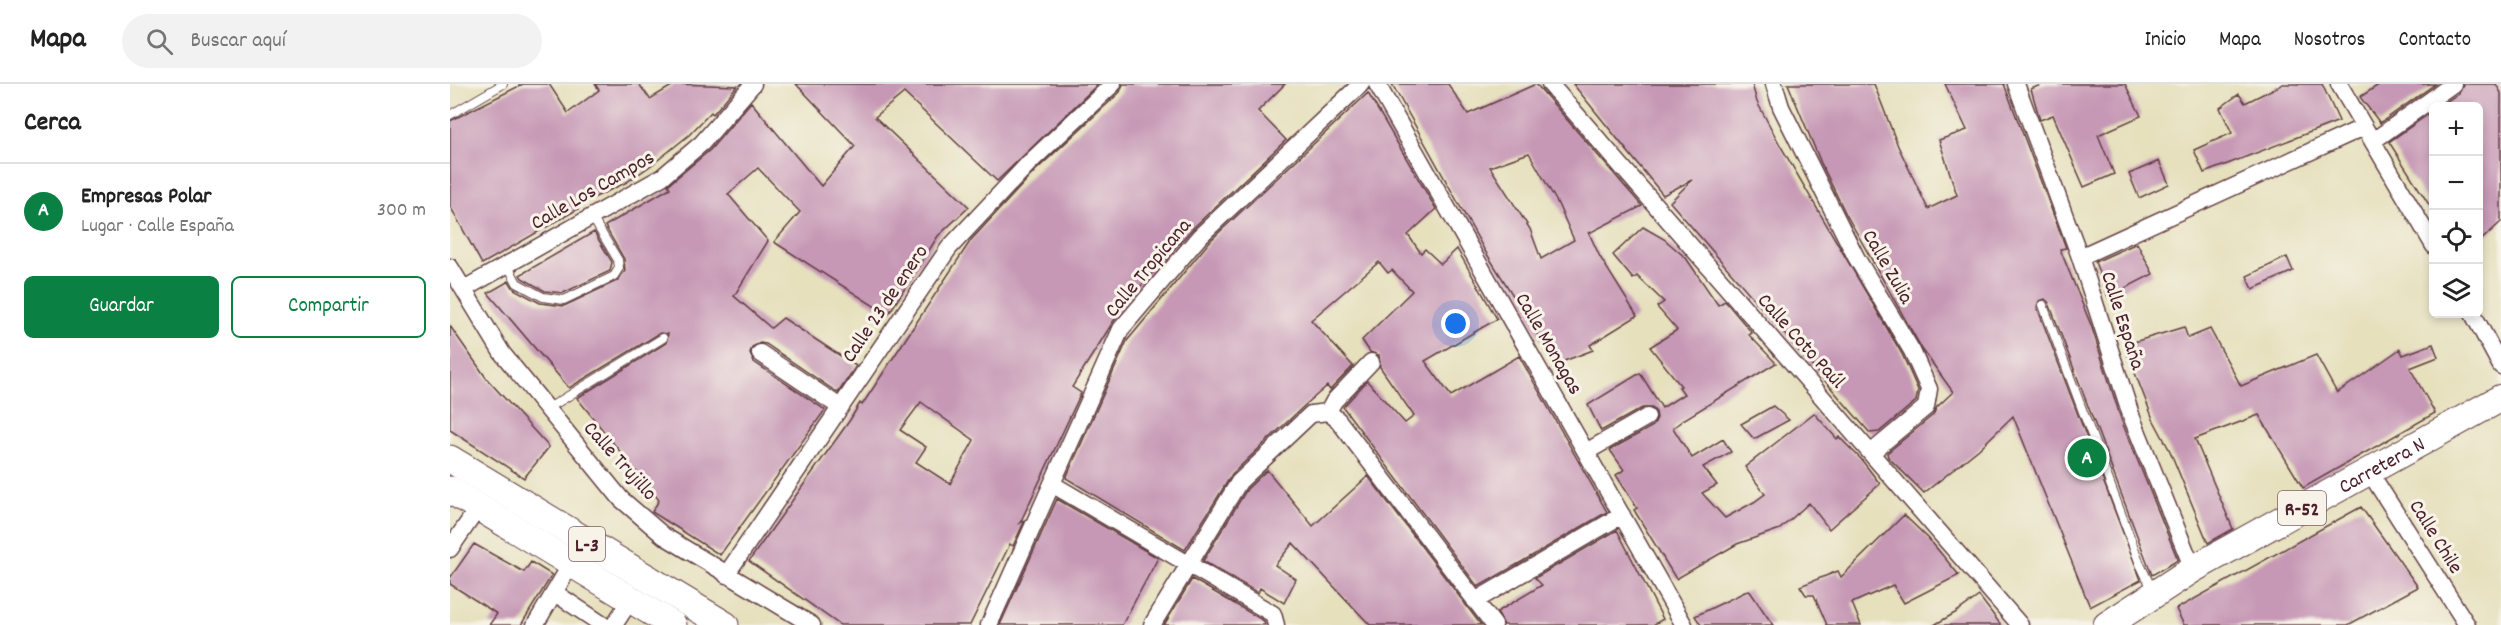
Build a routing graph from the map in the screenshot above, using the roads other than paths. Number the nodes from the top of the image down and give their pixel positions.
1 (503, 84) edge
2 (753, 84) edge
3 (1113, 84) edge
4 (1361, 84) edge
5 (1377, 84) edge
6 (1550, 84) edge
7 (1774, 84) edge
8 (2016, 84) edge
9 (2339, 84) edge
10 (2453, 84) edge
11 (450, 115) edge
12 (2368, 134) junction
13 (592, 217) junction
14 (2429, 239) edge
15 (2080, 257) junction
16 (507, 264) junction
17 (450, 267) edge
18 (464, 289) junction
19 (2043, 305) dead end
20 (2474, 318) edge
21 (663, 338) dead end
22 (760, 353) dead end
23 (1371, 362) dead end
24 (2501, 366) edge
25 (2497, 404) edge
26 (840, 407) junction
27 (547, 409) junction
28 (1328, 412) junction
29 (1647, 417) dead end
30 (1586, 452) junction
31 (1872, 452) junction
32 (450, 459) edge
33 (2369, 471) junction
34 (1052, 484) junction
35 (450, 490) edge
36 (478, 508) junction
37 (1622, 515) junction
38 (450, 549) edge
39 (571, 564) junction
40 (1189, 564) junction
41 (2193, 569) junction
42 (726, 575) junction
43 (555, 592) junction
44 (2154, 594) junction
45 (631, 599) junction
46 (1475, 601) junction
47 (535, 625) edge
48 (603, 625) edge
49 (614, 625) edge
50 (673, 625) edge
51 (725, 625) edge
52 (812, 625) edge
53 (989, 625) edge
54 (1152, 625) edge
55 (1276, 625) edge
56 (1494, 625) edge
57 (1684, 625) edge
58 (2020, 625) edge
59 (2107, 625) edge
60 (2467, 625) edge

1 - 11 lane
2 - 13 street, Calle Los Campos
3 - 26 street, Calle 23 de enero
4 - 34 street, Calle Tropicana
5 - 30 street, Calle Monagas
6 - 31 street, Calle Coto Paúl
7 - 31 street, Calle Zulia
8 - 15 street, Calle España
9 - 12 street
10 - 12 street
12 - 14 street
12 - 15 street
13 - 16 street, Calle Los Campos
13 - 16 lane
15 - 41 street, Calle España
16 - 18 street, Calle Los Campos
17 - 18 street, Calle Trujillo
18 - 27 street, Calle Trujillo
19 - 44 lane
20 - 24 street
21 - 27 lane
22 - 26 street
23 - 28 street
25 - 33 main road, Carretera N / R-52
26 - 42 street, Calle 23 de enero
27 - 42 street, Calle Trujillo
28 - 40 street
28 - 46 street
29 - 30 street
30 - 37 street, Calle Monagas
31 - 58 street, Calle Coto Paúl
32 - 51 main road, L-3
33 - 41 main road, Carretera N / R-52
33 - 60 street, Calle Chile
34 - 40 street
34 - 53 street, Calle Tropicana
35 - 36 main road, L-3
36 - 38 street
36 - 39 main road, L-3
37 - 46 street
37 - 57 street, Calle Monagas
39 - 43 street
39 - 45 main road, L-3
40 - 54 street
40 - 55 street
41 - 44 main road, Carretera N / R-52
42 - 52 street, Calle Trujillo
43 - 47 street
43 - 48 street
44 - 59 main road, Carretera N / R-52
45 - 49 street
45 - 50 main road, L-3
46 - 56 street

